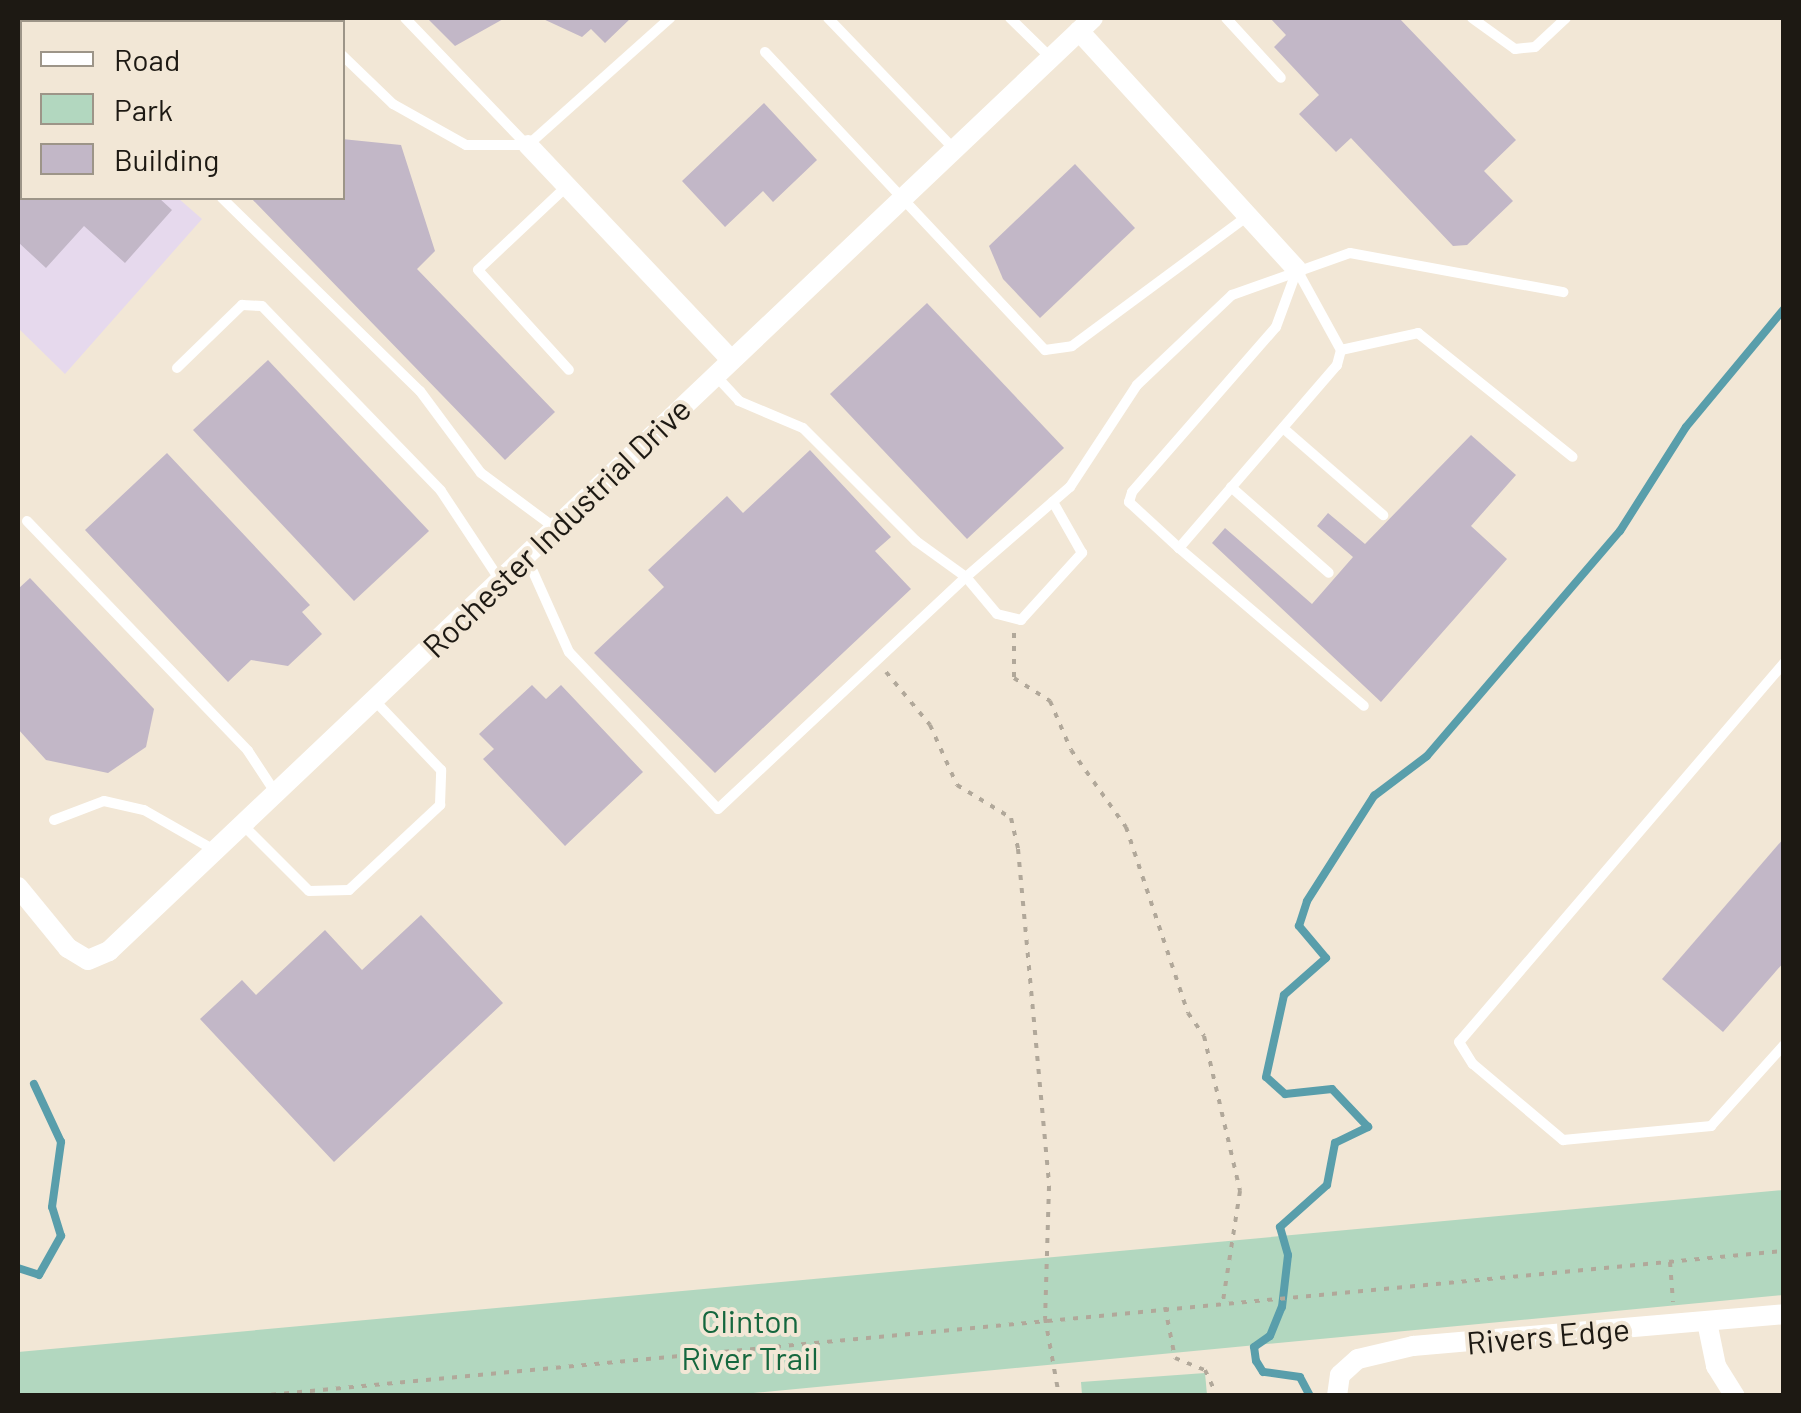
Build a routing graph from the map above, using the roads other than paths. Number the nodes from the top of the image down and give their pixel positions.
1 (405, 18) edge
2 (670, 18) edge
3 (828, 18) edge
4 (1010, 18) edge
5 (1226, 18) edge
6 (1472, 18) edge
7 (1566, 18) edge
8 (1086, 24) edge
9 (764, 52) dead end
10 (345, 58) edge
11 (1051, 58) junction
12 (1281, 78) dead end
13 (528, 145) junction
14 (954, 150) junction
15 (567, 186) junction
16 (902, 198) junction
17 (224, 200) edge
18 (1248, 216) junction
19 (1298, 270) junction
20 (1563, 292) dead end
21 (1341, 350) junction
22 (176, 368) dead end
23 (723, 368) junction
24 (569, 370) dead end
25 (1282, 428) junction
26 (1573, 458) dead end
27 (1231, 487) junction
28 (1053, 502) junction
29 (1383, 515) dead end
30 (27, 521) dead end
31 (555, 528) junction
32 (1179, 548) junction
33 (526, 555) junction
34 (1329, 573) dead end
35 (966, 577) junction
36 (500, 580) junction
37 (1784, 664) edge
38 (374, 700) junction
39 (1364, 706) dead end
40 (276, 793) junction
41 (54, 820) dead end
42 (243, 825) junction
43 (215, 851) junction
44 (18, 887) edge
45 (1784, 1044) edge
46 (1784, 1314) edge
47 (1707, 1322) junction
48 (1337, 1396) edge
49 (1735, 1396) edge

1 - 13 lane
2 - 13 lane
3 - 14 lane
4 - 11 lane
5 - 12 lane
6 - 7 lane
8 - 11 street, Rochester Industrial Drive
8 - 18 street
9 - 16 lane
10 - 13 lane
11 - 14 street, Rochester Industrial Drive
13 - 15 street
14 - 16 street, Rochester Industrial Drive
15 - 23 street
15 - 24 lane
16 - 18 lane
16 - 23 street, Rochester Industrial Drive
17 - 31 lane
18 - 19 street
19 - 20 lane
19 - 21 lane
19 - 28 lane
19 - 32 lane
21 - 25 lane
21 - 26 lane
22 - 36 lane
23 - 31 street, Rochester Industrial Drive
23 - 35 lane
25 - 27 lane
25 - 29 lane
27 - 32 lane
27 - 34 lane
28 - 35 lane
28 - 35 lane
30 - 40 lane
31 - 33 street, Rochester Industrial Drive
32 - 39 lane
33 - 35 lane
33 - 36 street, Rochester Industrial Drive
36 - 38 street, Rochester Industrial Drive
37 - 45 lane
38 - 40 street, Rochester Industrial Drive
38 - 42 lane
40 - 42 street, Rochester Industrial Drive
41 - 43 lane
42 - 43 street, Rochester Industrial Drive
43 - 44 street, Rochester Industrial Drive
46 - 47 street, Rivers Edge
47 - 48 street, Rivers Edge
47 - 49 street

